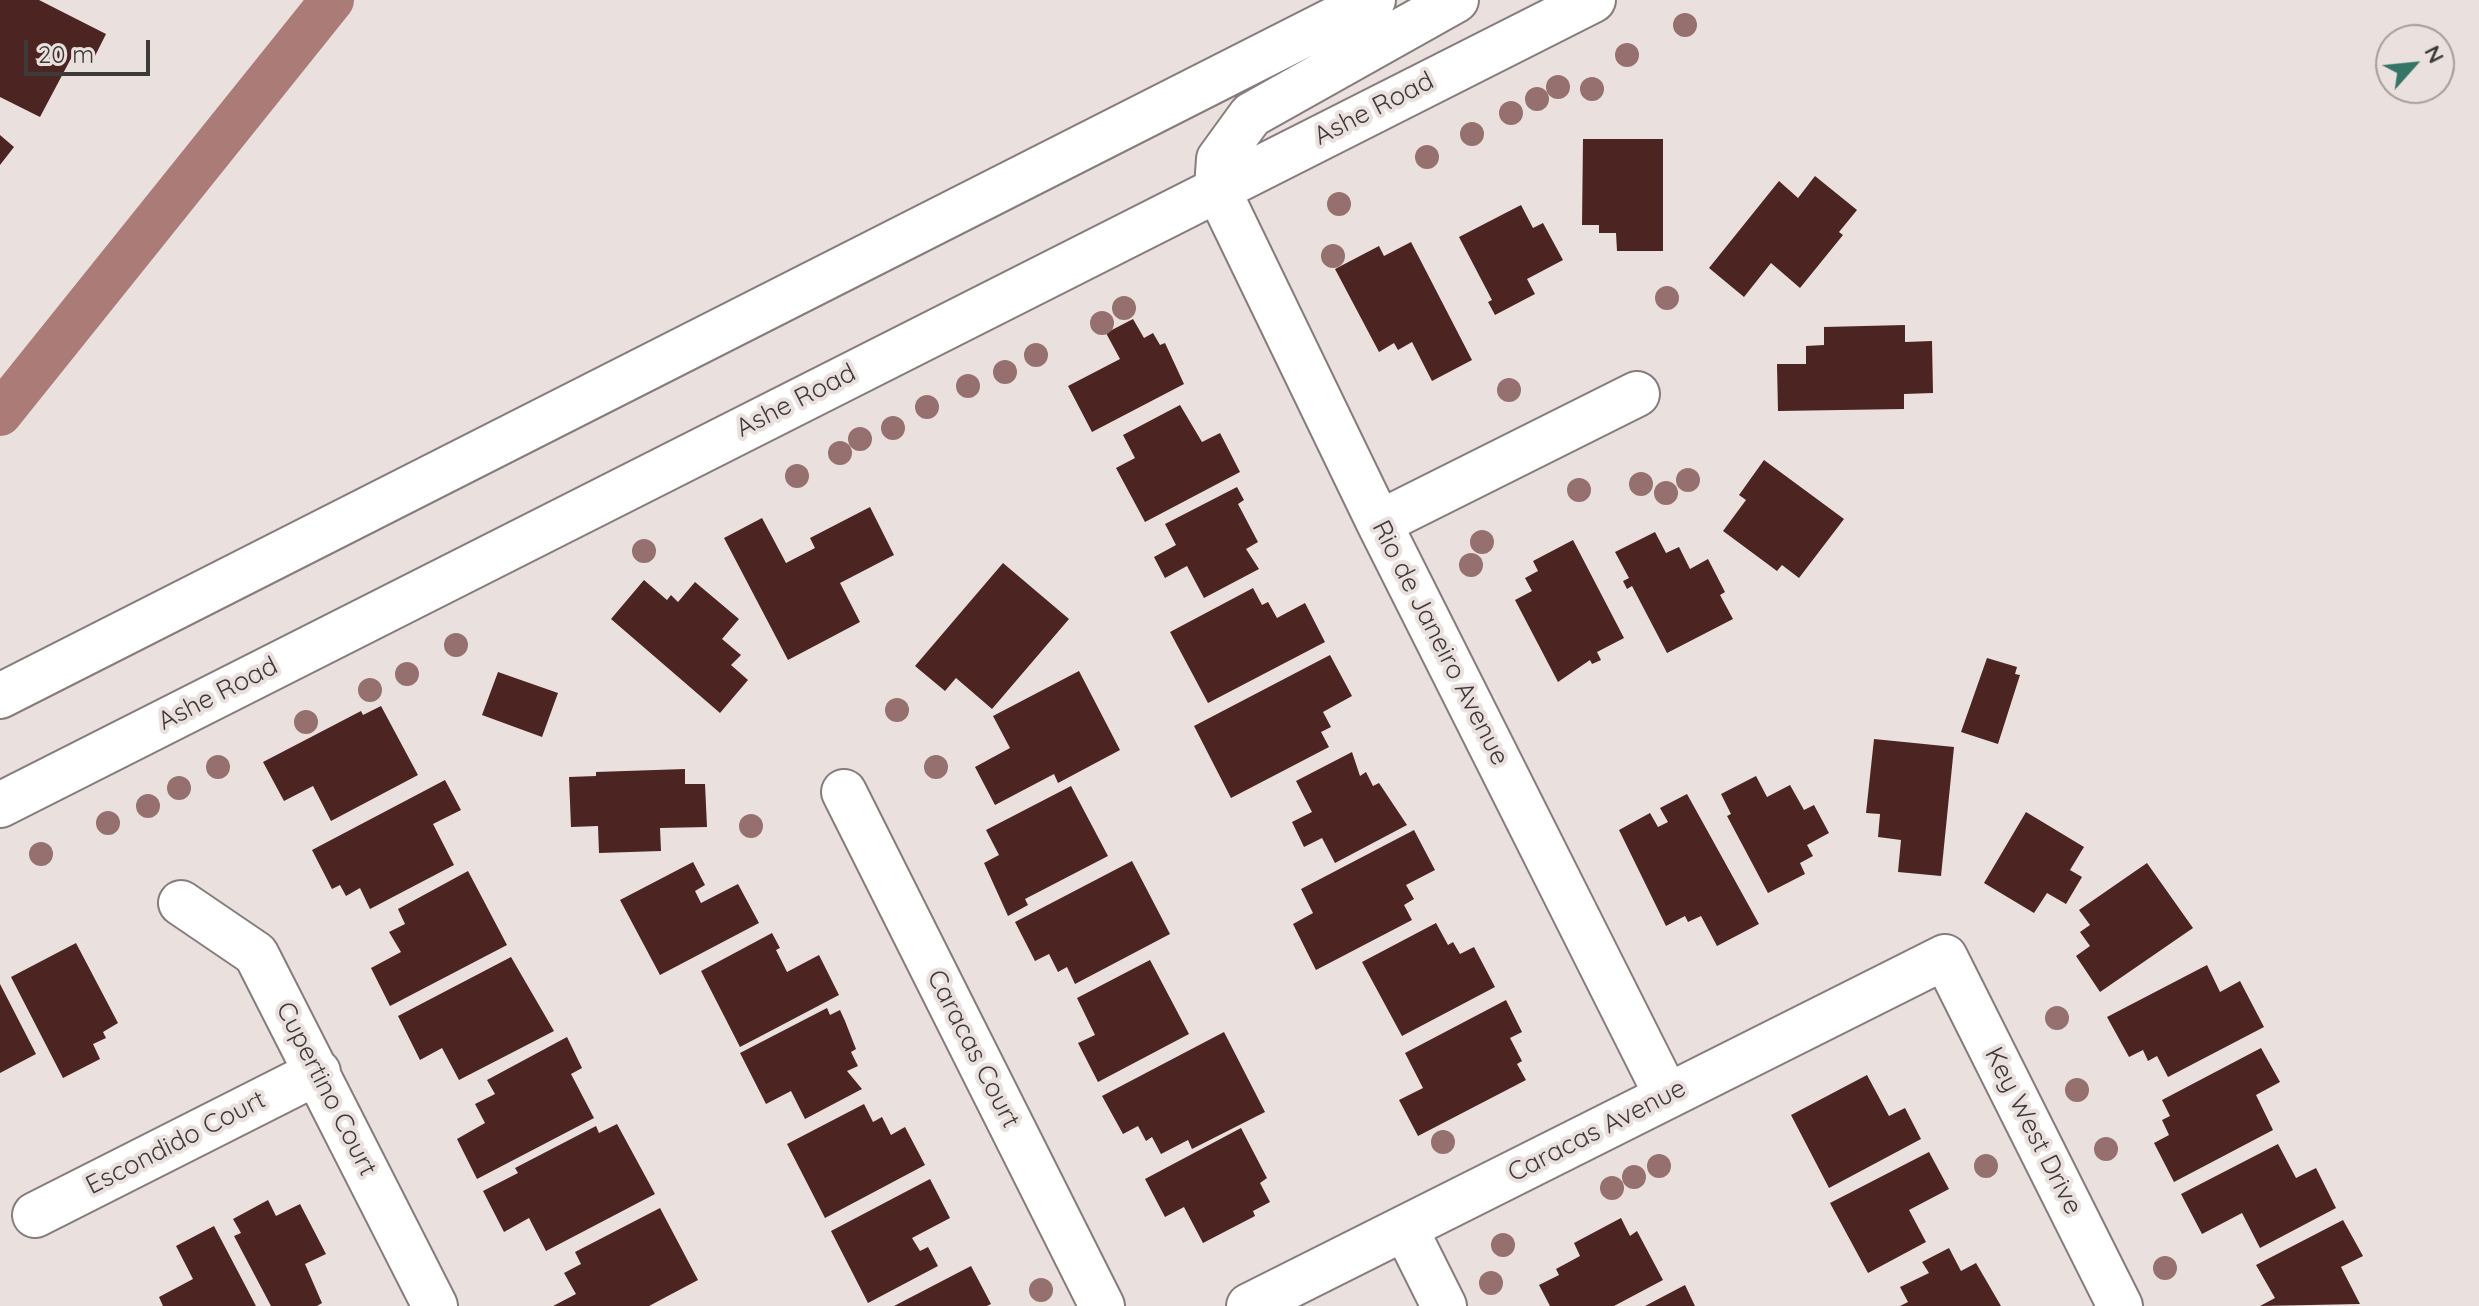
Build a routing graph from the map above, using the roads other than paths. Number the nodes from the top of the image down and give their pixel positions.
1 (1373, 0) edge
2 (1456, 0) edge
3 (1593, 0) edge
4 (1217, 188) junction
5 (1637, 394) dead end
6 (1379, 523) junction
7 (0, 696) edge
8 (844, 792) dead end
9 (0, 805) edge
10 (181, 903) dead end
11 (1945, 957) joint
12 (318, 1072) junction
13 (1667, 1096) junction
14 (35, 1215) dead end
15 (1405, 1228) junction
16 (435, 1306) edge
17 (1102, 1306) edge
18 (1249, 1306) edge
19 (1444, 1306) edge
20 (2120, 1306) edge

1 - 7 street
2 - 4 street
3 - 4 street, Ashe Road
4 - 6 street, Rio de Janeiro Avenue
4 - 9 street, Ashe Road
5 - 6 street
6 - 13 street, Rio de Janeiro Avenue
8 - 17 street, Caracas Court
10 - 12 street, Cupertino Court
11 - 13 street, Caracas Avenue
11 - 20 street, Key West Drive
12 - 14 street, Escondido Court
12 - 16 street, Cupertino Court
13 - 15 street, Caracas Avenue
15 - 18 street, Caracas Avenue
15 - 19 street

